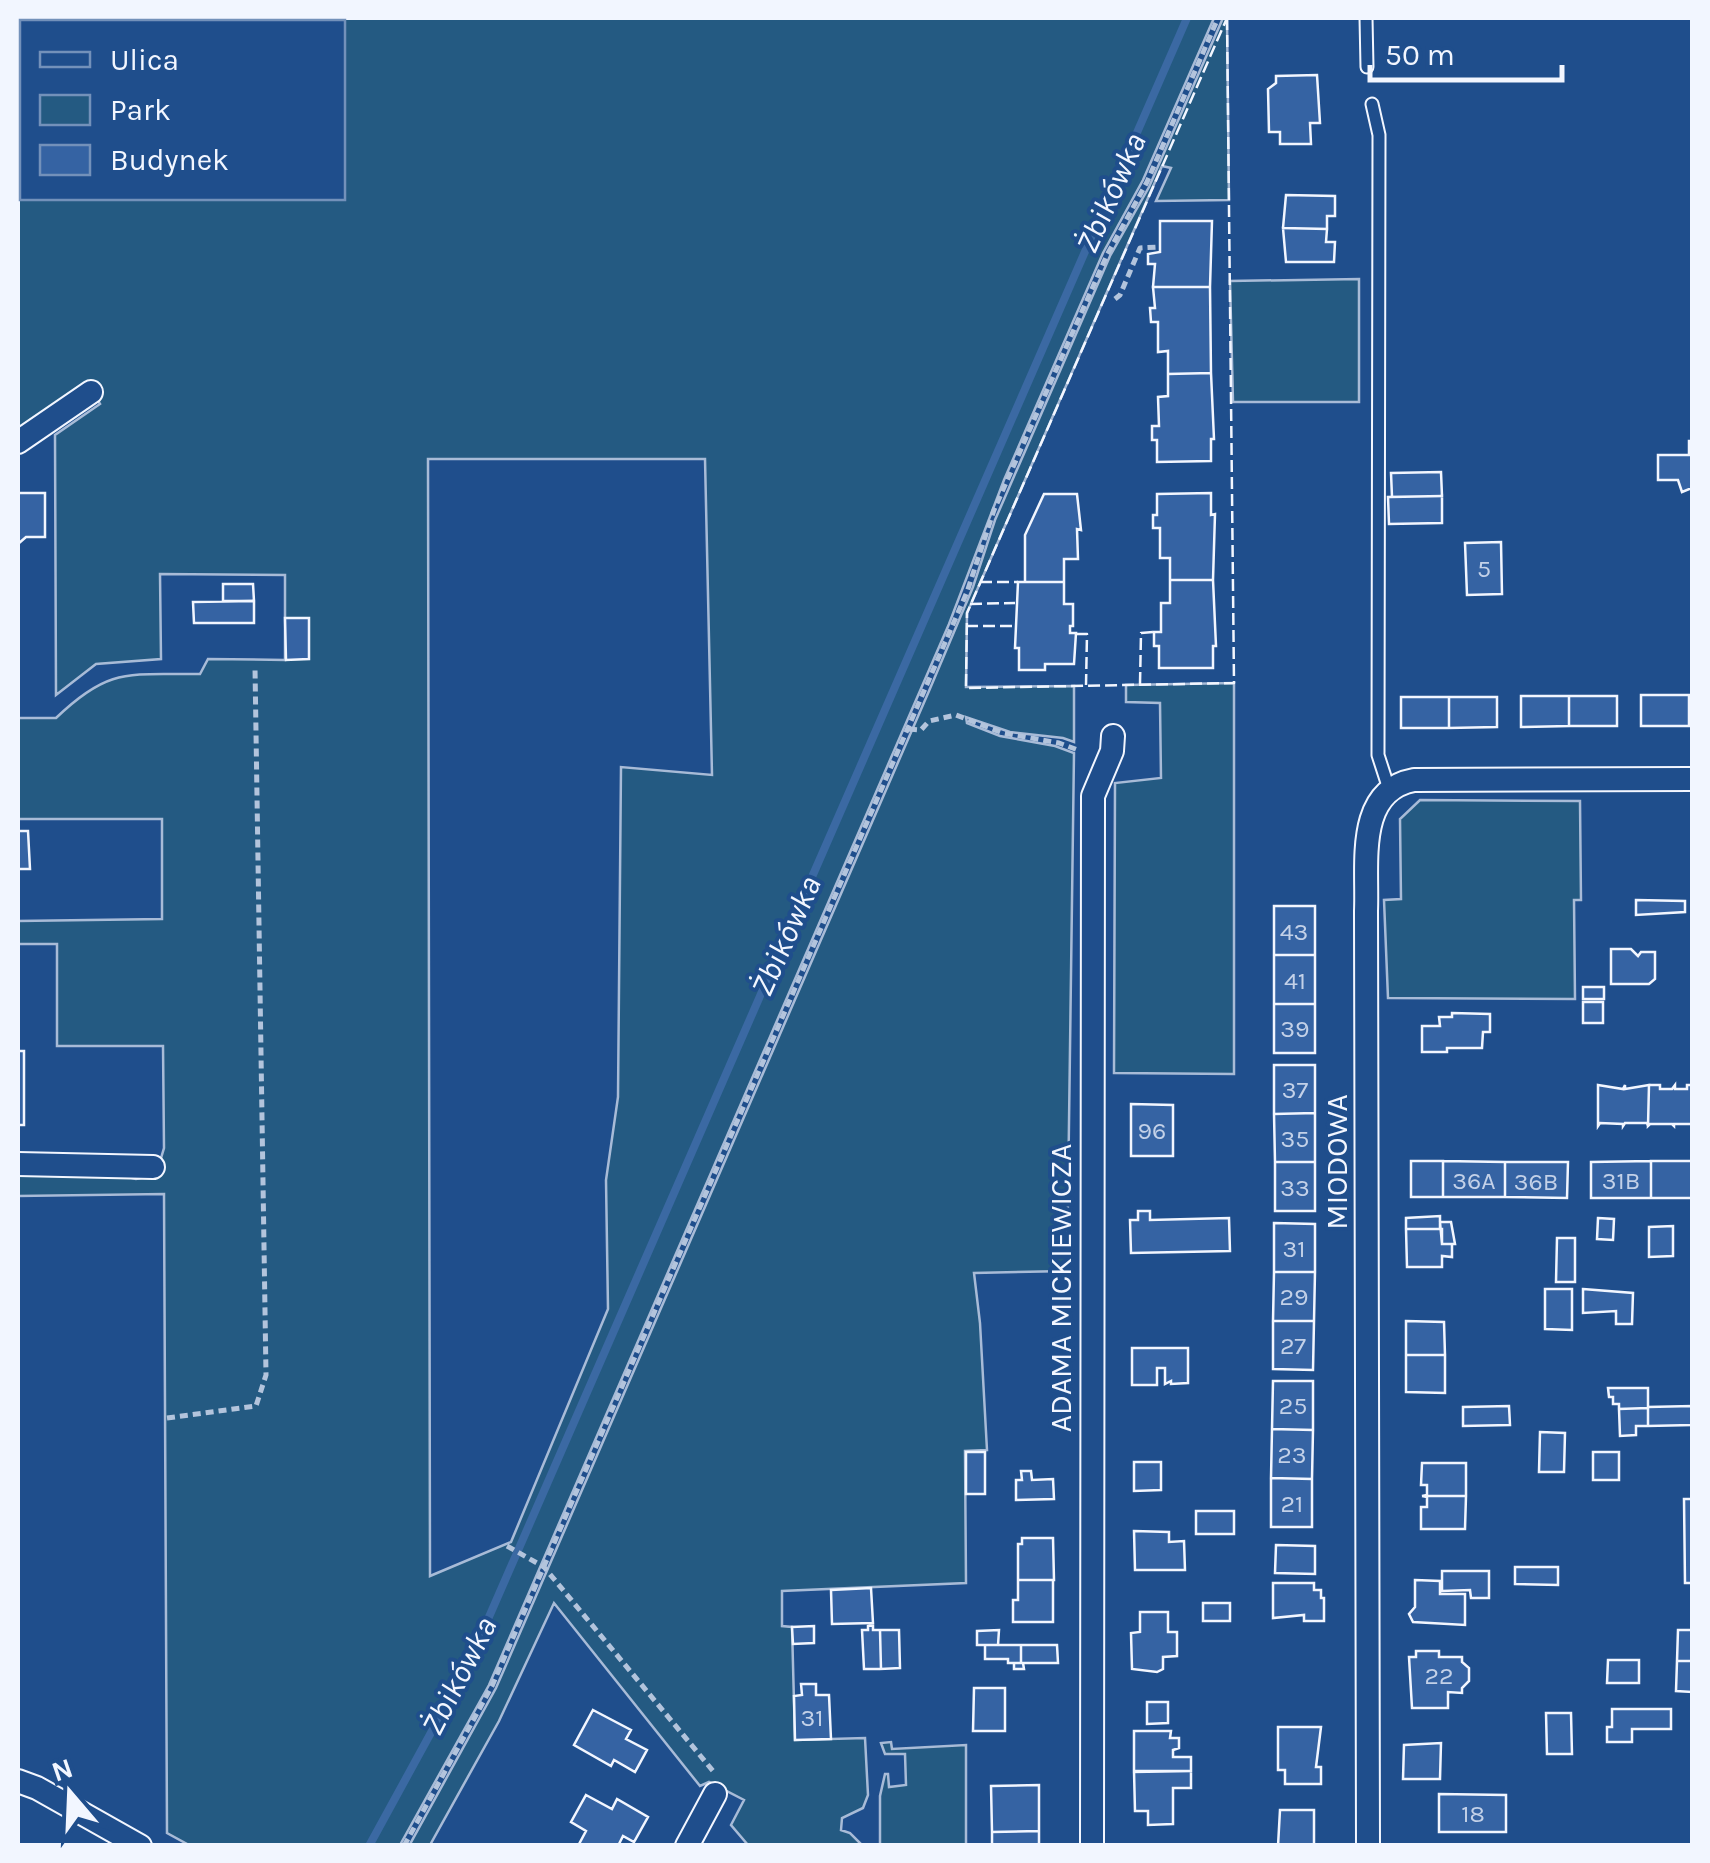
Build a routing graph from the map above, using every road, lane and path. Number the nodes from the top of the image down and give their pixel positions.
1 (1218, 18) edge
2 (1366, 18) edge
3 (1367, 67) dead end
4 (1372, 104) dead end
5 (1158, 247) dead end
6 (1115, 298) dead end
7 (91, 392) dead end
8 (18, 442) edge
9 (255, 668) dead end
10 (908, 728) junction
11 (1114, 736) dead end
12 (1078, 750) dead end
13 (1692, 779) edge
14 (1389, 789) junction
15 (18, 1164) edge
16 (153, 1167) dead end
17 (167, 1418) dead end
18 (507, 1546) dead end
19 (544, 1567) junction
20 (18, 1781) edge
21 (715, 1794) joint
22 (140, 1846) edge
23 (404, 1846) edge
24 (687, 1846) edge
25 (1092, 1846) edge
26 (1368, 1846) edge

1 - 10 path
2 - 3 lane
4 - 14 lane
5 - 6 path
7 - 8 street
9 - 17 path
10 - 12 path
10 - 19 path
11 - 25 street, ADAMA MICKIEWICZA
13 - 14 street
14 - 26 street, MIODOWA
15 - 16 street
18 - 19 path
19 - 21 path
19 - 23 path
20 - 22 street
21 - 24 street

